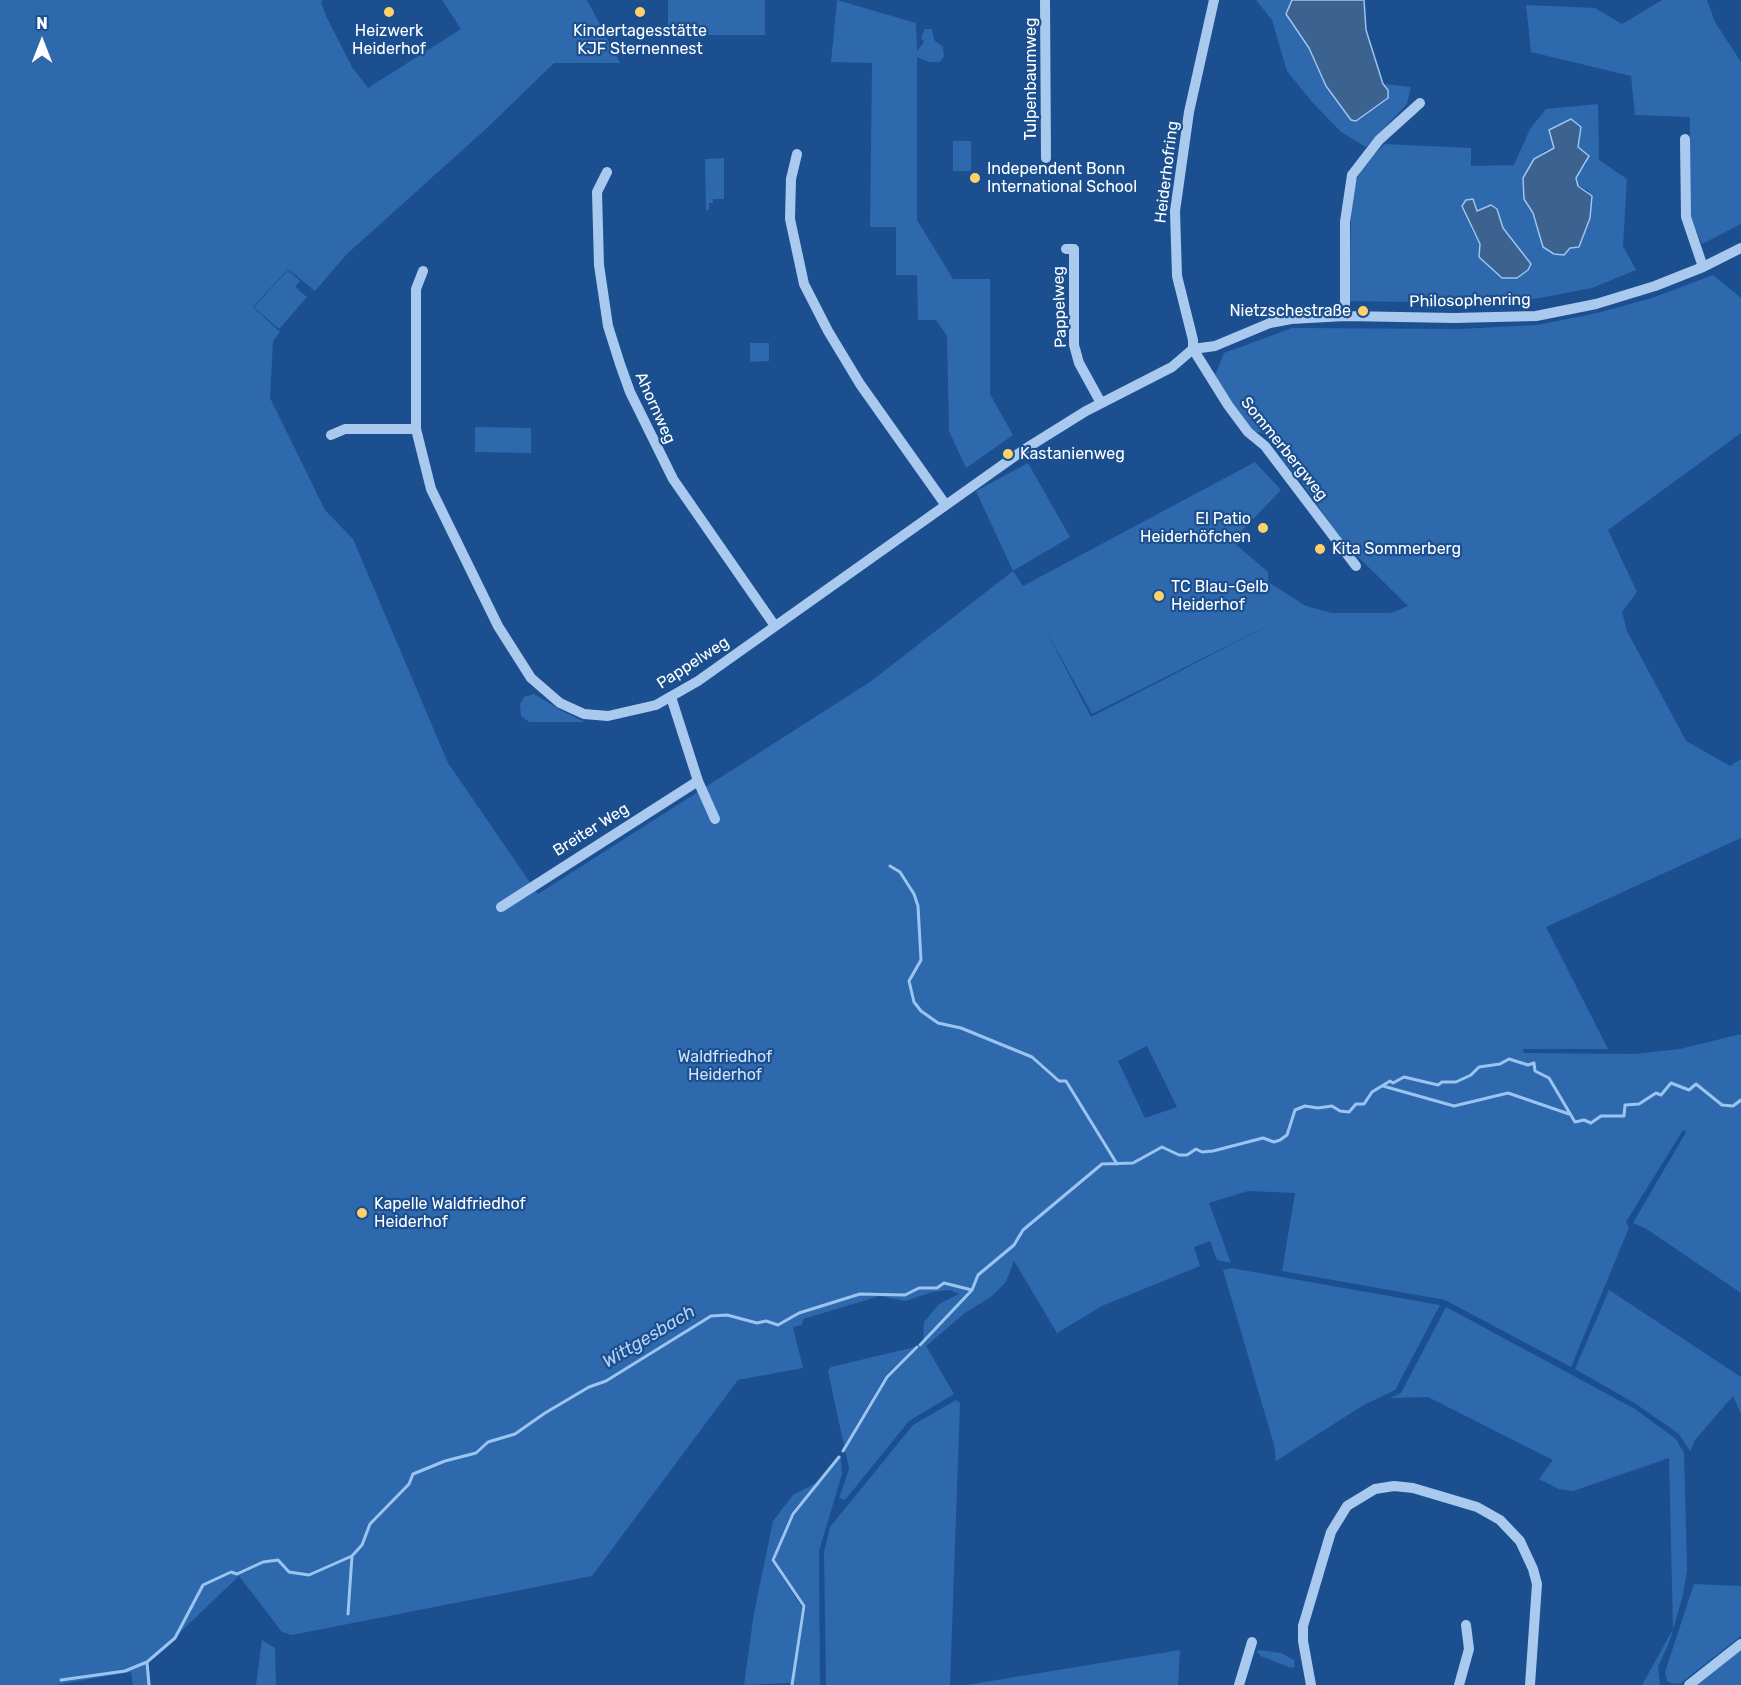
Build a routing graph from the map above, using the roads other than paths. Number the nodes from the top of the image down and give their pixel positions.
1 (1045, 0) edge
2 (1214, 0) edge
3 (1420, 103) dead end
4 (1685, 140) dead end
5 (797, 154) dead end
6 (1046, 158) dead end
7 (607, 172) dead end
8 (1741, 248) edge
9 (1066, 249) dead end
10 (1703, 267) junction
11 (423, 271) dead end
12 (1345, 316) junction
13 (1193, 349) junction
14 (1101, 404) junction
15 (416, 429) junction
16 (331, 435) dead end
17 (945, 504) junction
18 (1356, 566) dead end
19 (775, 626) junction
20 (671, 697) junction
21 (698, 782) junction
22 (715, 819) dead end
23 (501, 907) dead end
24 (1466, 1625) dead end
25 (1252, 1642) dead end
26 (1741, 1644) edge
27 (1239, 1685) edge
28 (1311, 1685) edge
29 (1459, 1685) edge
30 (1530, 1685) edge
31 (1689, 1685) edge

1 - 6 street, Tulpenbaumweg
2 - 13 street, Heiderhofring
3 - 12 street
4 - 10 street
5 - 17 street
7 - 19 street, Ahornweg
8 - 10 street, Philosophenring
9 - 14 street, Pappelweg
10 - 12 street, Philosophenring
11 - 15 street, Pappelweg
12 - 13 street, Philosophenring
13 - 14 street, Pappelweg
13 - 18 street, Sommerbergweg
14 - 17 street, Pappelweg
15 - 16 street
15 - 20 street, Pappelweg
17 - 19 street, Pappelweg
19 - 20 street, Pappelweg
20 - 21 street
21 - 22 street
21 - 23 street, Breiter Weg
24 - 29 street
25 - 27 street
26 - 31 street
28 - 30 street

